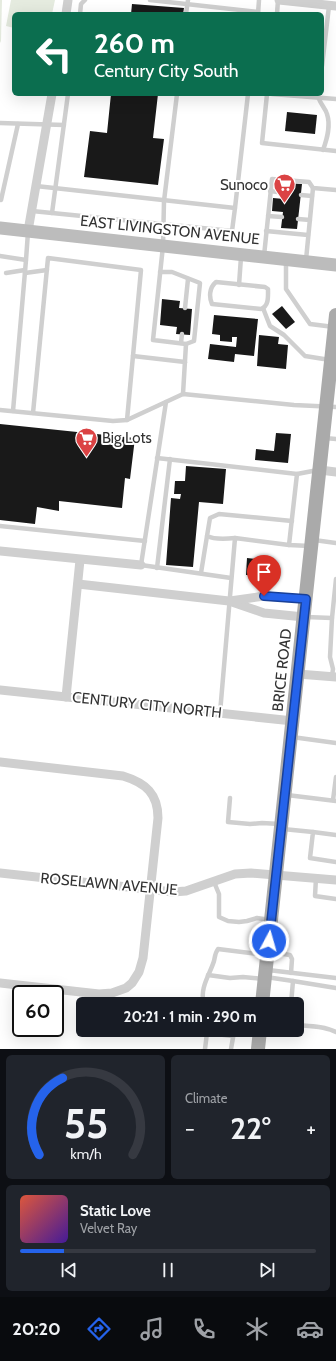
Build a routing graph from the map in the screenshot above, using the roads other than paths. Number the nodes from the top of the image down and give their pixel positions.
1 (68, 0) edge
2 (84, 0) edge
3 (150, 0) edge
4 (259, 0) edge
5 (282, 0) edge
6 (188, 2) edge
7 (333, 6) edge
8 (66, 12) edge
9 (80, 12) edge
10 (186, 12) edge
11 (252, 12) edge
12 (258, 12) edge
13 (278, 12) edge
14 (324, 24) edge
15 (52, 96) edge
16 (68, 96) edge
17 (176, 96) edge
18 (248, 96) edge
19 (267, 96) edge
20 (318, 96) edge
21 (336, 99) edge
22 (0, 123) edge
23 (18, 124) junction
24 (47, 124) junction
25 (64, 125) junction
26 (323, 150) junction
27 (336, 151) edge
28 (36, 186) junction
29 (313, 188) junction
30 (55, 189) junction
31 (336, 190) edge
32 (270, 191) junction
33 (285, 193) dead end
34 (301, 195) dead end
35 (312, 196) junction
36 (1, 200) edge
37 (164, 201) junction
38 (235, 208) junction
39 (32, 211) junction
40 (52, 213) junction
41 (268, 216) junction
42 (282, 217) dead end
43 (298, 219) dead end
44 (310, 220) junction
45 (164, 225) junction
46 (0, 228) edge
47 (28, 231) junction
48 (266, 231) junction
49 (308, 235) junction
50 (163, 246) junction
51 (242, 254) junction
52 (0, 256) edge
53 (264, 257) junction
54 (286, 259) junction
55 (26, 260) junction
56 (306, 261) junction
57 (336, 265) edge
58 (47, 270) junction
59 (25, 271) junction
60 (160, 272) junction
61 (6, 273) dead end
62 (188, 279) junction
63 (239, 285) junction
64 (185, 308) dead end
65 (264, 308) junction
66 (335, 327) edge
67 (182, 334) dead end
68 (184, 344) junction
69 (133, 356) junction
70 (334, 360) edge
71 (185, 362) junction
72 (183, 394) junction
73 (166, 402) junction
74 (331, 406) edge
75 (0, 410) edge
76 (13, 411) junction
77 (33, 413) junction
78 (127, 420) junction
79 (330, 438) edge
80 (157, 458) junction
81 (170, 459) junction
82 (320, 470) junction
83 (336, 472) edge
84 (297, 474) junction
85 (292, 521) junction
86 (0, 526) edge
87 (207, 536) junction
88 (235, 538) junction
89 (145, 541) junction
90 (312, 543) junction
91 (336, 543) edge
92 (289, 545) junction
93 (0, 551) edge
94 (80, 560) junction
95 (141, 565) junction
96 (157, 568) junction
97 (201, 574) junction
98 (231, 578) junction
99 (336, 579) edge
100 (78, 584) junction
101 (306, 599) junction
102 (229, 601) junction
103 (304, 617) junction
104 (332, 618) junction
105 (334, 629) edge
106 (298, 674) junction
107 (334, 677) edge
108 (0, 690) edge
109 (66, 697) junction
110 (220, 713) junction
111 (293, 721) junction
112 (292, 736) junction
113 (336, 743) edge
114 (0, 762) edge
115 (336, 777) edge
116 (285, 795) junction
117 (230, 798) dead end
118 (335, 801) edge
119 (281, 827) junction
120 (313, 832) junction
121 (336, 835) edge
122 (336, 862) edge
123 (0, 873) edge
124 (276, 875) junction
125 (316, 878) junction
126 (336, 880) edge
127 (214, 882) junction
128 (150, 889) junction
129 (336, 898) edge
130 (272, 920) junction
131 (268, 953) junction
132 (291, 973) junction
133 (208, 975) junction
134 (266, 975) junction
135 (336, 978) edge
136 (293, 981) junction
137 (0, 984) edge
138 (336, 988) edge
139 (203, 997) edge
140 (263, 997) edge
141 (292, 997) edge
142 (304, 1026) edge
143 (336, 1032) edge
144 (206, 1037) edge
145 (233, 1037) edge
146 (259, 1037) edge
147 (205, 1049) edge
148 (231, 1049) edge
149 (258, 1049) edge

1 - 8 street
2 - 9 lane
3 - 6 lane
4 - 12 lane
5 - 7 street
5 - 13 lane
6 - 10 lane
6 - 11 lane
7 - 14 lane
15 - 24 street
16 - 25 lane
17 - 37 lane
18 - 38 lane
19 - 26 lane
20 - 21 lane
20 - 26 lane
22 - 23 lane
23 - 24 lane
23 - 36 lane
24 - 25 lane
24 - 28 street
25 - 30 lane
26 - 27 lane
28 - 30 lane
28 - 39 street
29 - 31 lane
29 - 32 lane
29 - 35 lane
30 - 37 lane
30 - 40 lane
32 - 33 lane
32 - 41 lane
34 - 35 lane
35 - 44 lane
37 - 38 lane
37 - 45 lane
38 - 45 lane
39 - 40 lane
39 - 47 street
40 - 45 lane
41 - 42 lane
41 - 48 lane
43 - 44 lane
44 - 49 lane
45 - 50 lane
46 - 47 main road, EAST LIVINGSTON AVENUE
47 - 50 main road, EAST LIVINGSTON AVENUE
47 - 55 lane
48 - 49 lane
48 - 53 lane
49 - 56 lane
50 - 51 main road, EAST LIVINGSTON AVENUE
50 - 60 lane
51 - 53 main road, EAST LIVINGSTON AVENUE
51 - 63 lane
52 - 55 lane
53 - 54 main road, EAST LIVINGSTON AVENUE
54 - 56 main road, EAST LIVINGSTON AVENUE
54 - 66 lane
55 - 59 lane
56 - 57 main road, EAST LIVINGSTON AVENUE
58 - 59 lane
58 - 69 lane
58 - 77 lane
59 - 61 lane
59 - 76 lane
60 - 62 lane
60 - 68 lane
62 - 64 lane
62 - 68 lane
63 - 65 lane
63 - 65 lane
65 - 70 lane
66 - 70 main road, BRICE ROAD
67 - 68 lane
68 - 71 lane
69 - 71 lane
69 - 78 lane
70 - 74 main road, BRICE ROAD
71 - 72 lane
72 - 73 lane
72 - 74 lane
73 - 78 lane
73 - 80 lane
74 - 79 main road, BRICE ROAD
75 - 76 lane
76 - 77 lane
77 - 78 lane
79 - 82 main road, BRICE ROAD
80 - 81 lane
80 - 89 lane
81 - 84 lane
81 - 96 lane
82 - 83 street
82 - 84 lane
82 - 90 main road, BRICE ROAD
84 - 85 lane
85 - 87 lane
85 - 92 lane
86 - 89 lane
87 - 88 lane
87 - 97 lane
88 - 92 lane
88 - 98 lane
89 - 95 lane
90 - 91 lane
90 - 92 lane
90 - 101 main road, BRICE ROAD
93 - 94 street
94 - 95 street
94 - 100 street
95 - 96 lane
96 - 97 lane
97 - 98 lane
98 - 102 lane
99 - 104 lane
100 - 102 street
100 - 109 street
101 - 102 street
101 - 103 main road, BRICE ROAD
102 - 103 street
102 - 110 lane
103 - 104 lane
103 - 106 main road, BRICE ROAD
104 - 105 lane
105 - 107 lane
106 - 107 street
106 - 111 main road, BRICE ROAD
108 - 109 street, CENTURY CITY NORTH
109 - 110 street, CENTURY CITY NORTH
110 - 111 street, CENTURY CITY NORTH
111 - 112 main road, BRICE ROAD
112 - 113 lane
112 - 116 main road, BRICE ROAD
114 - 128 street
115 - 118 lane
116 - 118 lane
116 - 119 main road, BRICE ROAD
117 - 119 lane
119 - 120 lane
119 - 124 main road, BRICE ROAD
120 - 121 lane
120 - 122 lane
123 - 128 street, ROSELAWN AVENUE
124 - 125 street, ROSELAWN AVENUE
124 - 127 street, ROSELAWN AVENUE
124 - 130 main road, BRICE ROAD
125 - 126 street, ROSELAWN AVENUE
125 - 129 lane
127 - 128 street, ROSELAWN AVENUE
127 - 130 lane
128 - 137 street
130 - 131 main road, BRICE ROAD
131 - 132 lane
131 - 133 lane
131 - 134 main road, BRICE ROAD
132 - 134 lane
132 - 135 lane
133 - 134 lane
133 - 139 lane
134 - 136 lane
134 - 140 main road, BRICE ROAD
136 - 138 lane
136 - 141 lane
142 - 143 lane
144 - 147 lane
145 - 148 lane
146 - 149 main road

